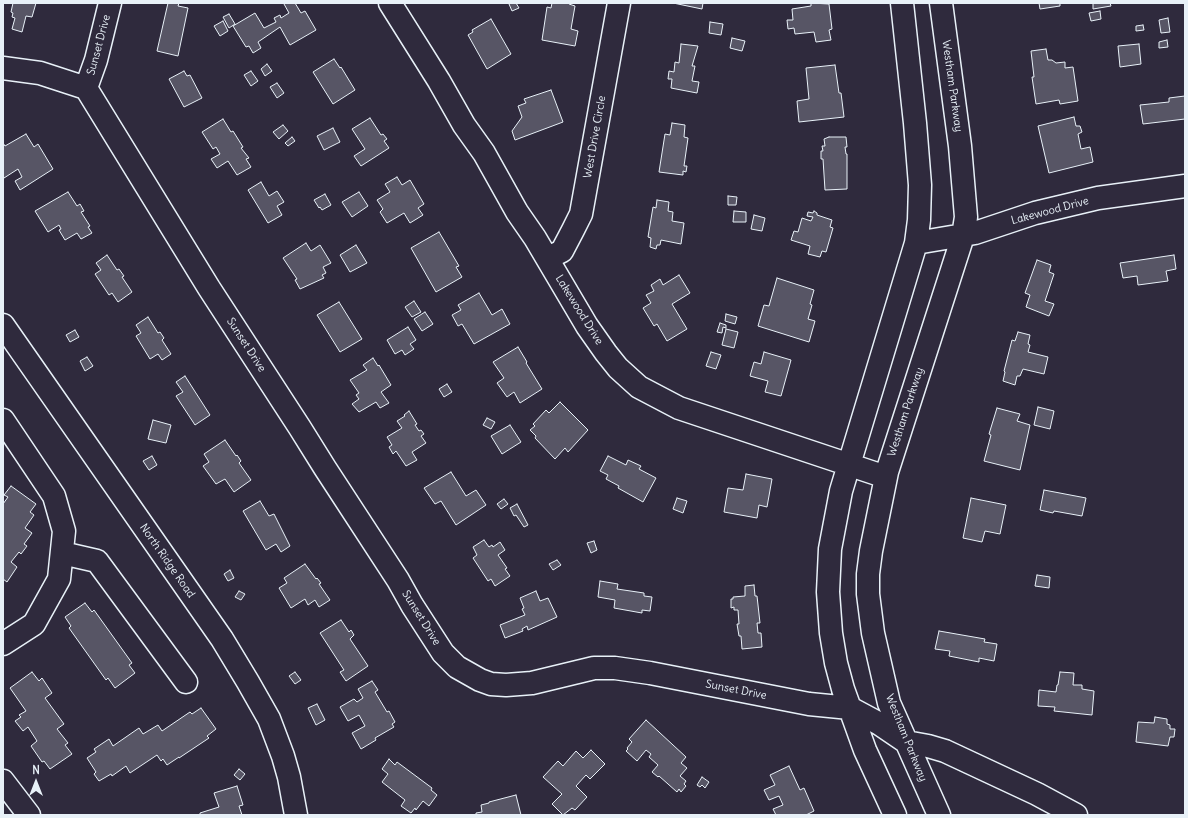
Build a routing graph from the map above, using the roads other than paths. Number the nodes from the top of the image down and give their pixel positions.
1 (110, 3) edge
2 (390, 3) edge
3 (619, 3) edge
4 (902, 3) edge
5 (940, 3) edge
6 (3, 68) edge
7 (86, 88) junction
8 (1185, 186) edge
9 (963, 236) junction
10 (916, 243) junction
11 (548, 258) junction
12 (6, 337) edge
13 (3, 420) edge
14 (849, 464) junction
15 (886, 477) junction
16 (62, 553) junction
17 (3, 644) edge
18 (186, 682) dead end
19 (850, 708) junction
20 (906, 742) junction
21 (3, 781) edge
22 (29, 815) edge
23 (296, 815) edge
24 (895, 815) edge
25 (939, 815) edge
26 (1076, 815) edge

1 - 7 street, Sunset Drive
2 - 11 street, Lakewood Drive
3 - 11 street, West Drive Circle
4 - 10 street
5 - 9 street, Westham Parkway
6 - 7 street
7 - 19 street, Sunset Drive
8 - 9 street, Lakewood Drive
9 - 10 street, Lakewood Drive
9 - 15 street, Westham Parkway
10 - 14 street
11 - 14 street, Lakewood Drive
12 - 23 street, North Ridge Road
13 - 16 street
14 - 15 street, Lakewood Drive
14 - 19 street
15 - 20 street, Westham Parkway
16 - 17 street
16 - 18 street
19 - 20 street, Sunset Drive
19 - 24 street
20 - 25 street, Westham Parkway
20 - 26 street, Sunset Drive
21 - 22 street

